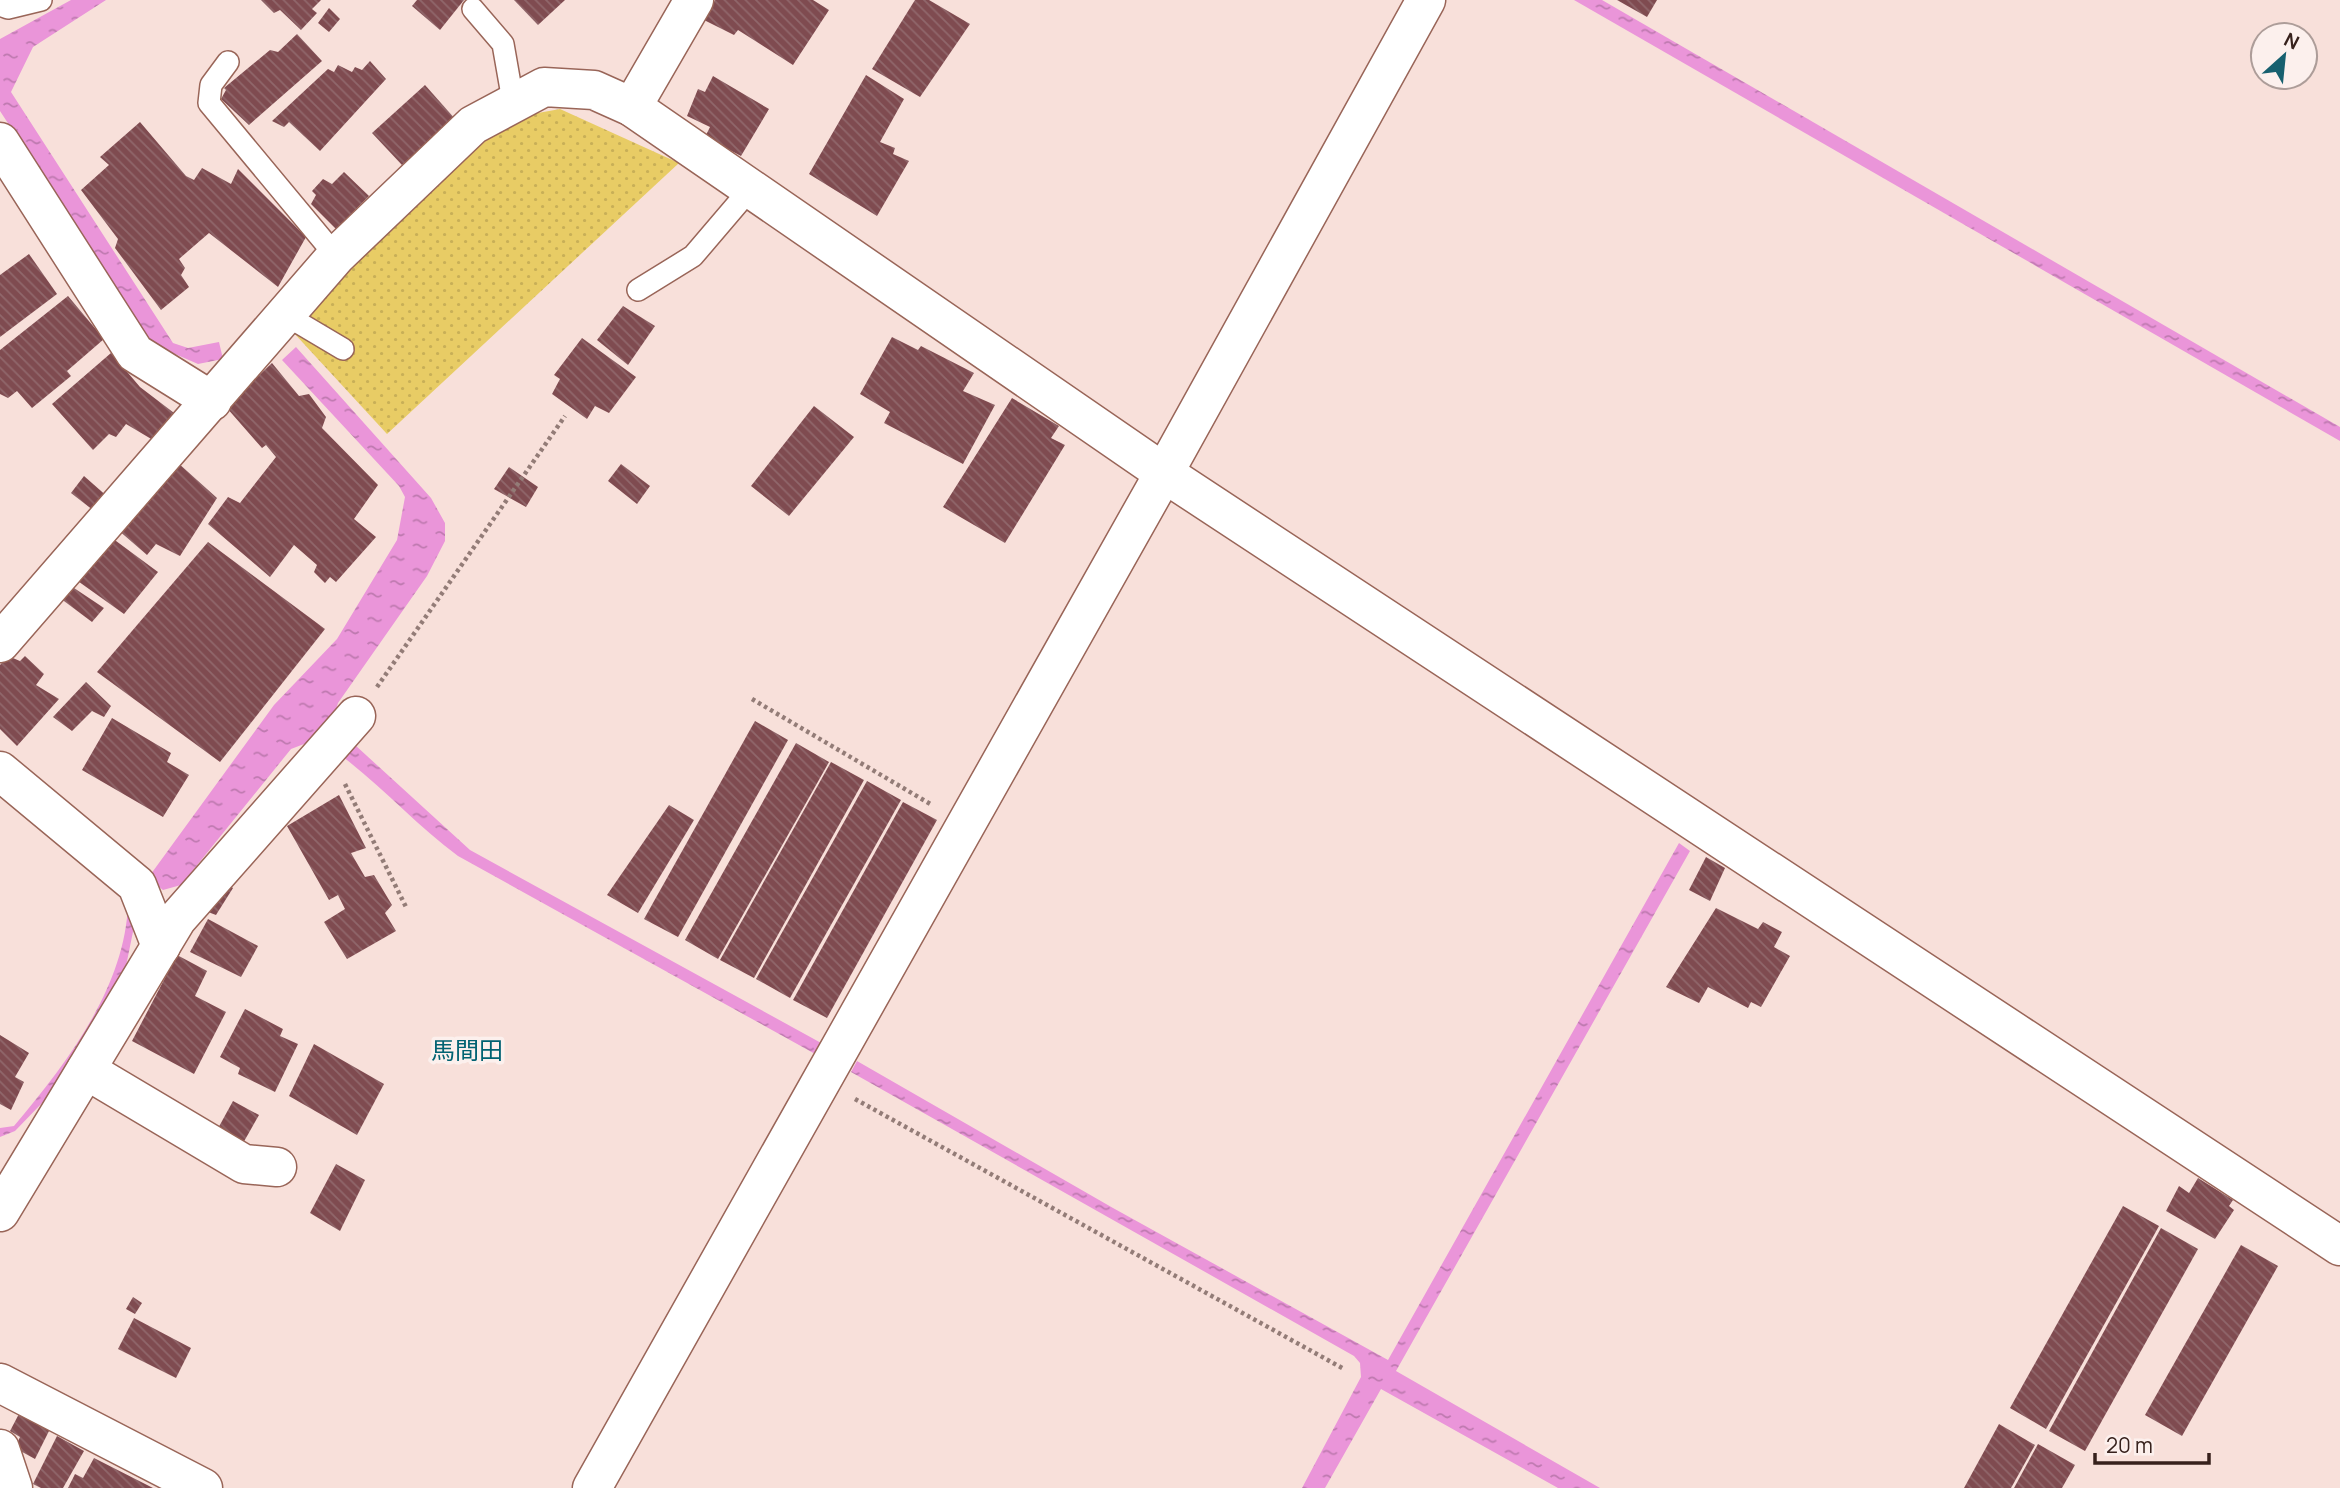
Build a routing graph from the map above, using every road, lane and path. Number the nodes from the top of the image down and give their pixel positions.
1 (41, 0) edge
2 (694, 0) edge
3 (1426, 0) edge
4 (0, 5) edge
5 (472, 9) dead end
6 (228, 61) dead end
7 (513, 101) junction
8 (632, 107) junction
9 (0, 142) edge
10 (751, 188) junction
11 (336, 256) junction
12 (638, 290) dead end
13 (285, 314) junction
14 (343, 349) dead end
15 (212, 401) junction
16 (565, 416) dead end
17 (1164, 472) junction
18 (0, 643) edge
19 (752, 699) dead end
20 (356, 716) joint
21 (328, 748) junction
22 (0, 771) edge
23 (966, 825) junction
24 (407, 909) dead end
25 (161, 946) junction
26 (86, 1070) junction
27 (822, 1080) junction
28 (278, 1167) dead end
29 (0, 1212) edge
30 (2340, 1246) edge
31 (1344, 1369) dead end
32 (0, 1383) edge
33 (0, 1449) edge
34 (13, 1488) edge
35 (202, 1488) edge
36 (592, 1488) edge

1 - 4 lane
2 - 8 street
3 - 17 street
5 - 7 lane
6 - 11 lane
7 - 8 street
7 - 11 street
8 - 10 street
9 - 15 street
10 - 12 lane
10 - 17 street
11 - 13 street
13 - 14 lane
13 - 15 street
15 - 18 street
16 - 20 path
17 - 23 street
17 - 30 street
19 - 23 path
20 - 21 street
21 - 24 path
21 - 25 street
22 - 25 street
23 - 27 street
25 - 26 street
26 - 28 street
26 - 29 street
27 - 31 path
27 - 36 street
32 - 35 street
33 - 34 street

